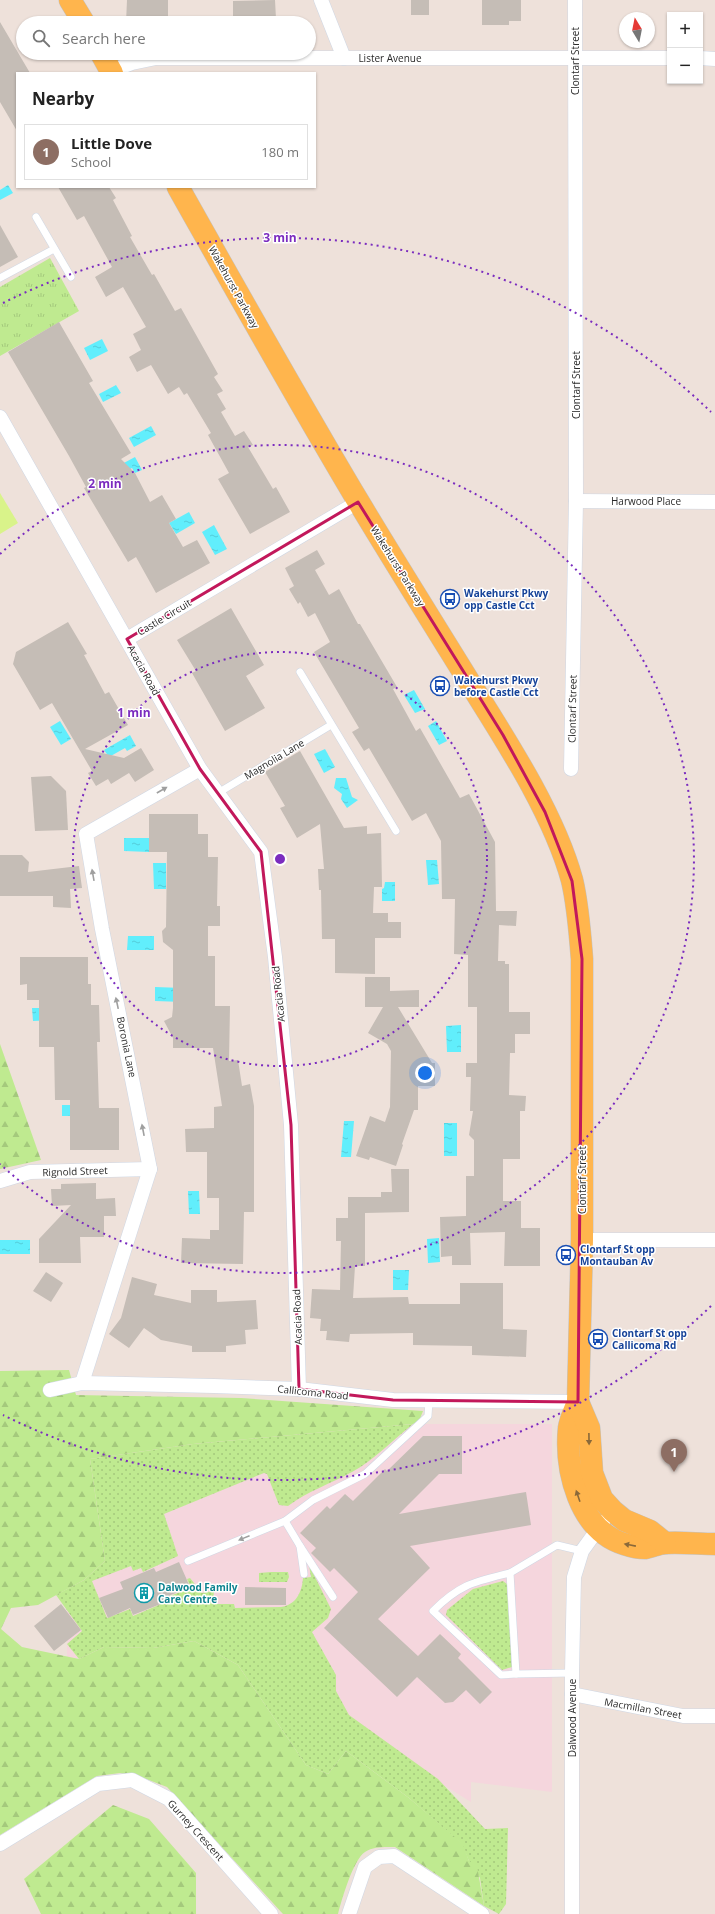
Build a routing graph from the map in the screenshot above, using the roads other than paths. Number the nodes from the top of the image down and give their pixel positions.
1 (70, 0) edge
2 (320, 0) edge
3 (575, 0) edge
4 (80, 16) edge
5 (316, 58) edge
6 (344, 58) junction
7 (575, 58) junction
8 (667, 58) edge
9 (703, 58) edge
10 (715, 59) edge
11 (146, 60) edge
12 (108, 66) edge
13 (179, 188) edge
14 (36, 217) dead end
15 (54, 249) junction
16 (71, 277) dead end
17 (0, 278) edge
18 (0, 417) edge
19 (576, 501) junction
20 (358, 502) junction
21 (715, 502) edge
22 (127, 639) junction
23 (300, 672) dead end
24 (331, 725) junction
25 (200, 769) junction
26 (571, 769) dead end
27 (218, 793) junction
28 (396, 831) dead end
29 (582, 958) joint
30 (150, 1169) junction
31 (0, 1181) edge
32 (582, 1240) junction
33 (715, 1240) edge
34 (82, 1383) junction
35 (299, 1389) junction
36 (50, 1390) dead end
37 (428, 1401) junction
38 (578, 1402) junction
39 (612, 1511) junction
40 (283, 1522) junction
41 (598, 1529) junction
42 (665, 1543) junction
43 (715, 1544) edge
44 (300, 1546) junction
45 (582, 1551) junction
46 (188, 1561) dead end
47 (510, 1573) junction
48 (304, 1574) dead end
49 (333, 1597) dead end
50 (572, 1673) junction
51 (516, 1674) junction
52 (572, 1694) junction
53 (715, 1716) edge
54 (0, 1844) edge
55 (271, 1914) edge
56 (349, 1914) edge
57 (482, 1914) edge
58 (572, 1914) edge

1 - 4 main road
2 - 6 street
3 - 7 street, Clontarf Street
5 - 6 street, Lister Avenue
6 - 7 street, Lister Avenue
7 - 8 street, Lister Avenue
7 - 19 street, Clontarf Street
9 - 10 street
11 - 12 street, Lister Avenue
13 - 20 main road, Wakehurst Parkway
14 - 15 lane
15 - 16 lane
15 - 17 lane
18 - 22 street, Castle Circuit
19 - 21 street, Harwood Place
19 - 26 street, Clontarf Street
20 - 22 street, Castle Circuit
20 - 29 main road, Wakehurst Parkway
22 - 25 street, Acacia Road
23 - 24 lane
24 - 27 lane, Magnolia Lane
24 - 28 lane
25 - 27 street, Acacia Road
30 -> 25 street, Boronia Lane
27 - 35 street, Acacia Road
29 - 32 main road, Clontarf Street
30 - 31 street, Rignold Street
30 - 34 street, Boronia Lane
32 - 33 street
32 - 38 main road, Clontarf Street
34 - 35 street, Callicoma Road
34 - 36 street, Callicoma Road
35 - 37 street, Callicoma Road
37 - 38 street, Callicoma Road
37 - 40 lane
38 -> 39 main road, Clontarf Street
41 -> 38 main road, Clontarf Street
39 - 41 street, Dalwood Avenue
39 - 42 main road
40 - 44 lane
40 -> 46 lane
42 -> 41 main road
41 - 45 street, Dalwood Avenue
42 - 43 main road
44 - 48 lane
44 - 49 lane
45 - 47 lane
45 - 50 street, Dalwood Avenue
47 - 51 lane
47 - 51 lane
50 - 51 lane
50 - 52 street, Dalwood Avenue
52 - 53 street, Macmillan Street
52 - 58 street, Dalwood Avenue
54 - 55 street, Gurney Crescent
56 - 57 street

